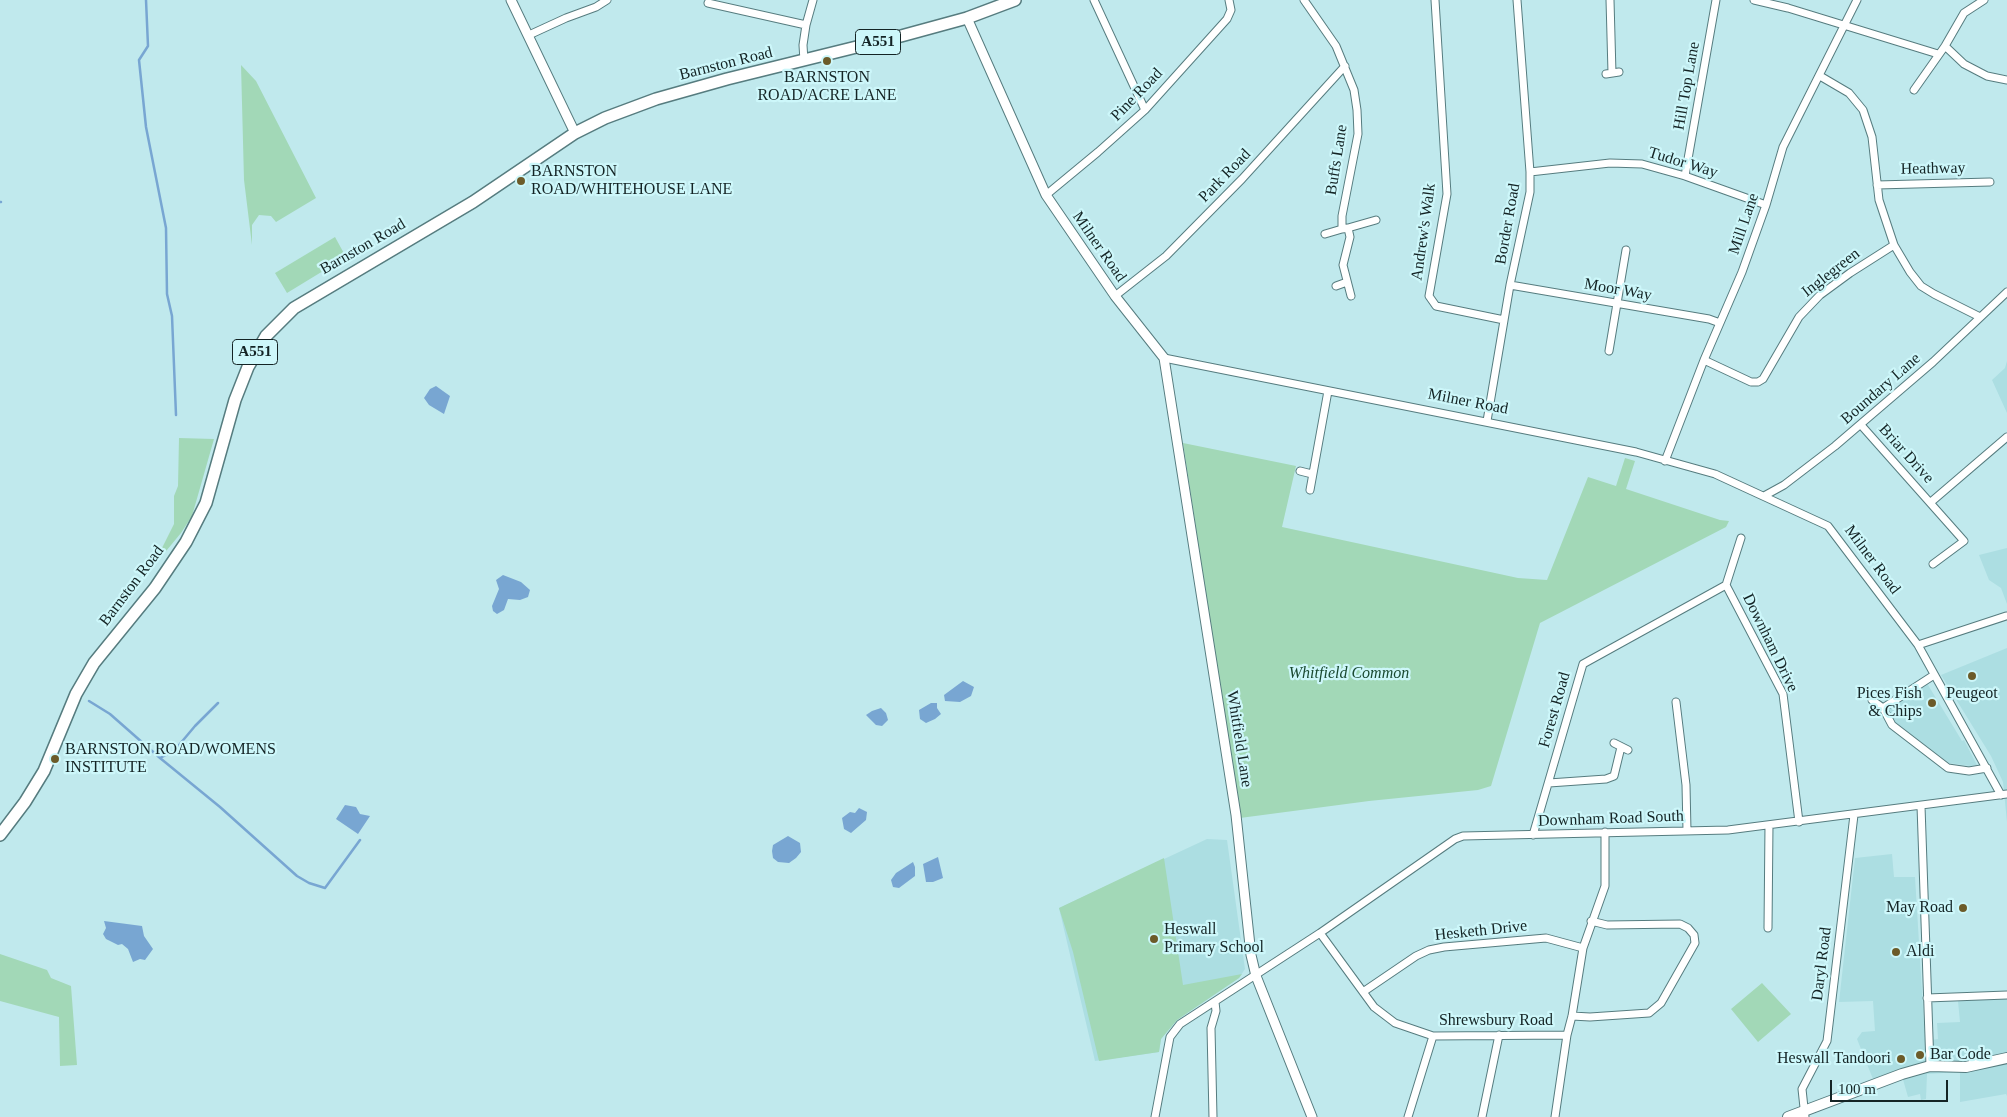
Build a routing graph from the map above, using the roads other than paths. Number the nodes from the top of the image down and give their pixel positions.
1 (511, 0) edge
2 (607, 0) edge
3 (812, 0) edge
4 (1015, 0) edge
5 (1094, 0) edge
6 (1229, 0) edge
7 (1304, 0) edge
8 (1435, 0) edge
9 (1517, 0) edge
10 (1610, 0) edge
11 (1716, 0) edge
12 (1754, 0) edge
13 (1857, 0) edge
14 (1984, 0) edge
15 (708, 3) dead end
16 (967, 18) junction
17 (806, 25) junction
18 (1844, 25) junction
19 (529, 35) junction
20 (1945, 46) junction
21 (1938, 54) junction
22 (804, 61) junction
23 (1345, 66) junction
24 (1613, 73) dead end
25 (1820, 76) junction
26 (2007, 80) edge
27 (1914, 90) dead end
28 (1145, 110) junction
29 (575, 133) junction
30 (1530, 172) junction
31 (1685, 176) junction
32 (1990, 182) dead end
33 (1877, 184) junction
34 (1046, 195) junction
35 (1766, 205) junction
36 (1376, 220) dead end
37 (1345, 229) junction
38 (1325, 234) dead end
39 (1894, 244) junction
40 (1626, 250) dead end
41 (1347, 282) junction
42 (1510, 285) junction
43 (1336, 286) dead end
44 (2007, 292) edge
45 (1115, 296) junction
46 (1351, 296) dead end
47 (1618, 304) junction
48 (1980, 317) junction
49 (1504, 320) junction
50 (1720, 323) junction
51 (1609, 352) dead end
52 (1164, 358) junction
53 (1704, 360) junction
54 (1328, 391) junction
55 (1487, 421) junction
56 (1861, 425) junction
57 (2007, 436) edge
58 (1665, 461) junction
59 (1300, 471) dead end
60 (1312, 474) junction
61 (1310, 490) dead end
62 (1764, 496) junction
63 (1931, 502) junction
64 (1741, 538) dead end
65 (1934, 564) dead end
66 (1726, 585) junction
67 (2006, 616) edge
68 (1918, 645) junction
69 (1934, 675) junction
70 (1872, 700) dead end
71 (1676, 702) dead end
72 (1883, 708) junction
73 (1621, 747) dead end
74 (1987, 768) junction
75 (1548, 783) junction
76 (2004, 794) edge
77 (1921, 806) junction
78 (1854, 815) junction
79 (1798, 822) junction
80 (1769, 825) junction
81 (1687, 831) junction
82 (1606, 832) junction
83 (0, 835) edge
84 (1533, 835) junction
85 (1591, 921) junction
86 (1768, 928) dead end
87 (1320, 933) junction
88 (1583, 948) junction
89 (1256, 976) junction
90 (1363, 992) junction
91 (2007, 995) edge
92 (1927, 998) junction
93 (1215, 1002) junction
94 (1572, 1016) junction
95 (1499, 1035) junction
96 (1567, 1035) junction
97 (1433, 1036) junction
98 (2007, 1058) edge
99 (1930, 1066) junction
100 (1804, 1114) edge
101 (1155, 1117) edge
102 (1213, 1117) edge
103 (1312, 1117) edge
104 (1408, 1117) edge
105 (1482, 1117) edge
106 (1555, 1117) edge
107 (1788, 1117) edge

1 - 19 street
2 - 19 street
3 - 17 street
4 - 16 main road, Barnston Road / A551
5 - 28 street
6 - 28 street, Pine Road
7 - 23 street, Buffs Lane
8 - 49 street, Andrew's Walk
9 - 30 street, Border Road
10 - 24 street
11 - 31 street, Hill Top Lane
12 - 18 street
13 - 18 street, Mill Lane
14 - 20 street
15 - 17 street
16 - 22 main road, Barnston Road / A551
16 - 34 street, Milner Road
17 - 22 street
18 - 21 street
18 - 25 street, Mill Lane
19 - 29 street
20 - 21 street
20 - 26 street
21 - 27 street
22 - 29 main road, Barnston Road / A551
23 - 37 street, Buffs Lane
23 - 45 street, Park Road
25 - 33 street
25 - 35 street, Mill Lane
28 - 34 street, Pine Road
29 - 83 main road, Barnston Road / A551
30 - 31 street, Tudor Way
30 - 42 street, Border Road
31 - 35 street, Tudor Way
32 - 33 street, Heathway
33 - 39 street
34 - 45 street, Milner Road
35 - 50 street, Mill Lane
36 - 37 street
37 - 38 street
37 - 41 street, Buffs Lane
39 - 48 street
39 - 53 street, Inglegreen
40 - 47 street
41 - 43 street
41 - 46 street, Buffs Lane
42 - 47 street, Moor Way
42 - 49 street, Border Road
44 - 48 street, Boundary Lane
45 - 52 street, Milner Road
47 - 50 street, Moor Way
47 - 51 street
48 - 56 street, Boundary Lane
49 - 55 street, Border Road
50 - 53 street, Mill Lane
52 - 54 street, Milner Road
52 - 89 street, Whitfield Lane
53 - 58 street, Mill Lane
54 - 55 street, Milner Road
54 - 60 street
55 - 58 street, Milner Road
56 - 62 street, Boundary Lane
56 - 63 street, Briar Drive
57 - 63 street, Briar Drive
58 - 62 street, Milner Road
59 - 60 street
60 - 61 street
62 - 68 street, Milner Road
63 - 65 street, Briar Drive
64 - 66 street, Downham Drive
66 - 75 street, Forest Road
66 - 79 street, Downham Drive
67 - 68 street
68 - 69 street, Milner Road
69 - 72 street
69 - 74 street, Milner Road
70 - 72 street
71 - 81 street
72 - 74 street
73 - 75 street
74 - 76 street, Milner Road
75 - 84 street, Forest Road
76 - 77 street, Downham Road South
77 - 78 street, Downham Road South
77 - 92 street
78 - 79 street, Downham Road South
78 - 100 street, Daryl Road
79 - 80 street, Downham Road South
80 - 81 street, Downham Road South
80 - 86 street
81 - 82 street, Downham Road South
82 - 84 street, Downham Road South
82 - 85 street
84 - 87 street, Downham Road South
85 - 88 street
85 - 94 street
87 - 89 street, Downham Road South
87 - 90 street, Shrewsbury Road
88 - 90 street, Hesketh Drive
88 - 94 street
89 - 93 street, Downham Road South
89 - 103 street, Whitfield Lane
90 - 97 street, Shrewsbury Road
91 - 92 street
92 - 99 street
93 - 101 street, Downham Road South
93 - 102 street
94 - 96 street
95 - 96 street, Shrewsbury Road
95 - 97 street, Shrewsbury Road
95 - 105 street
96 - 106 street
97 - 104 street
98 - 99 main road
99 - 100 main road
100 - 107 main road

